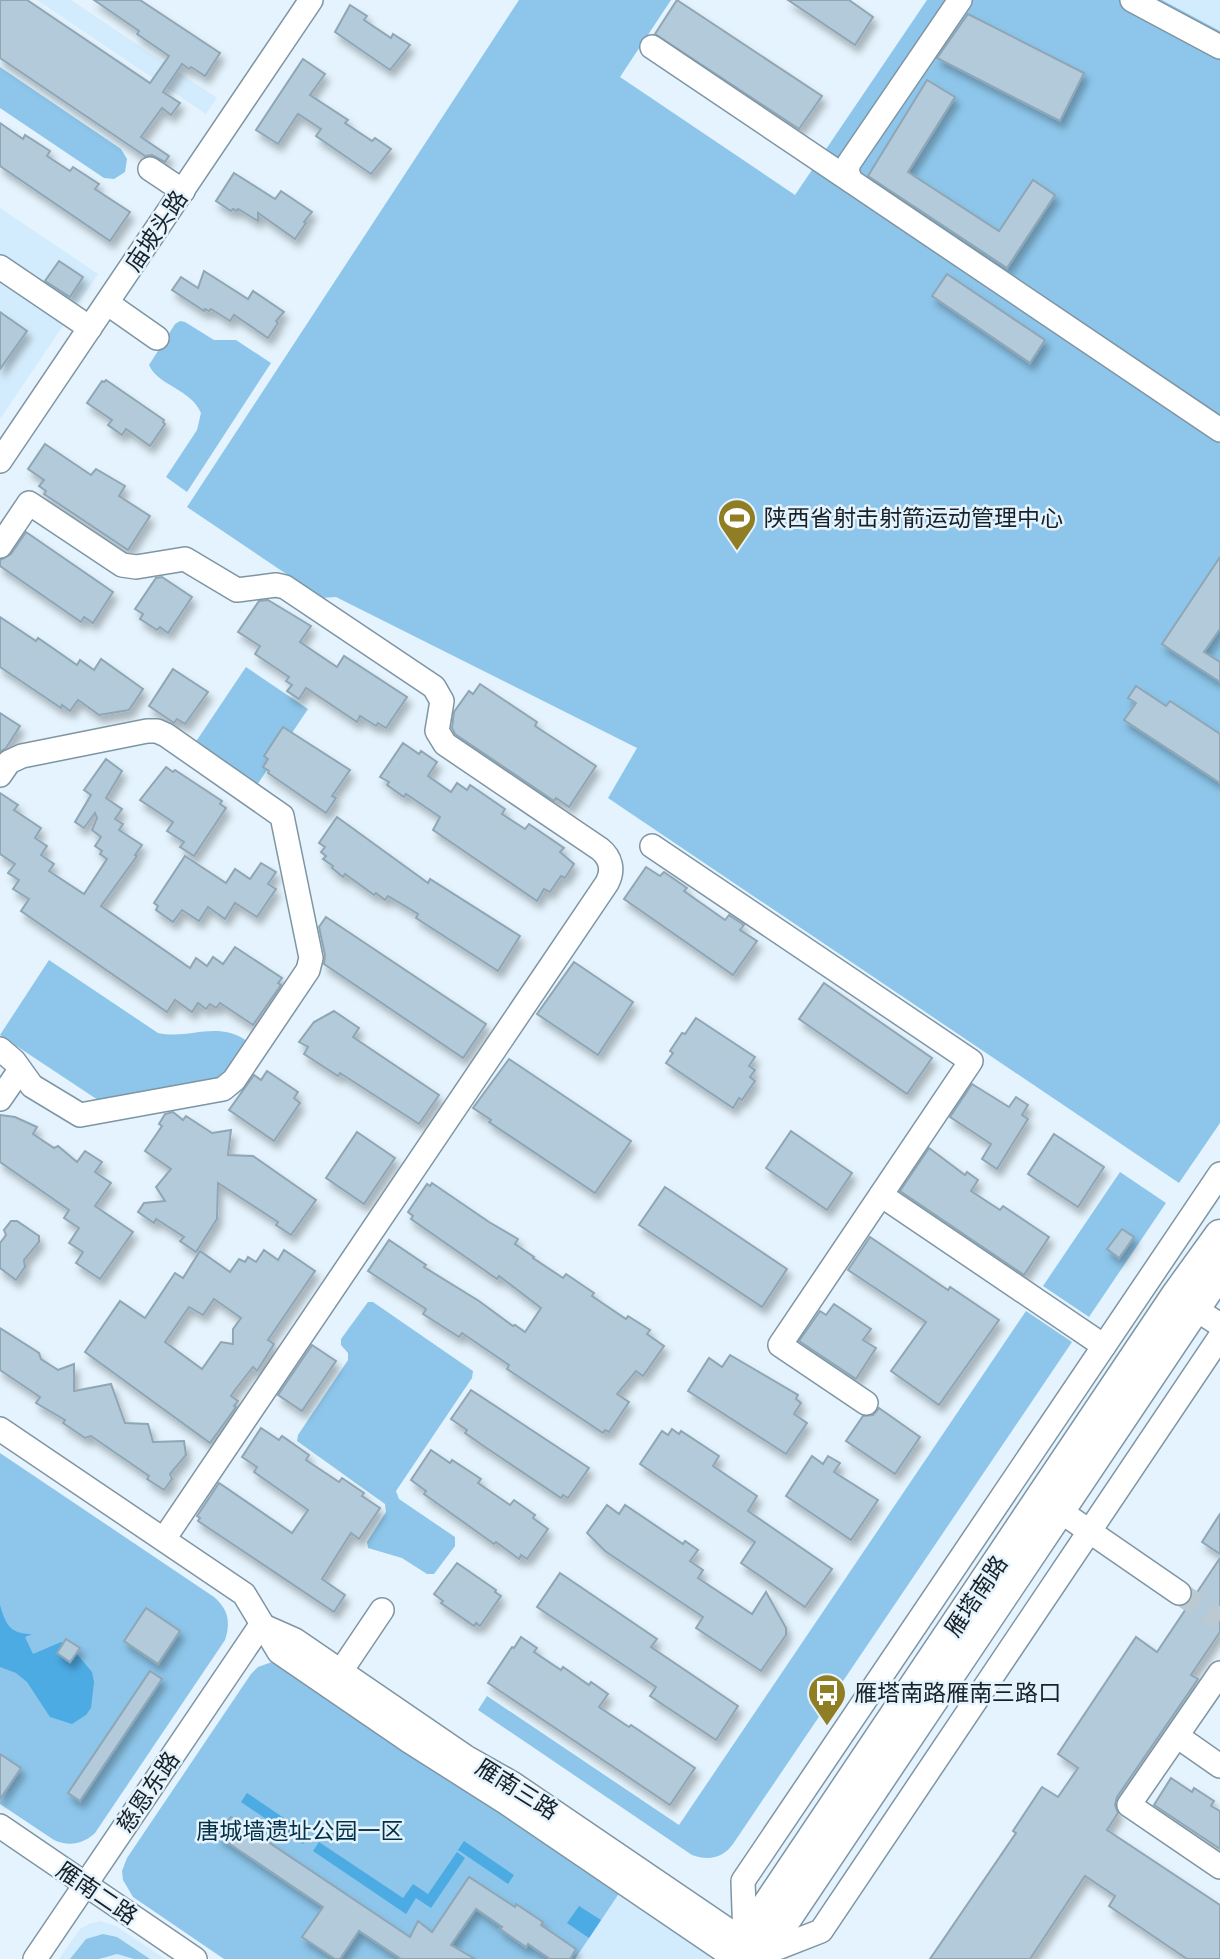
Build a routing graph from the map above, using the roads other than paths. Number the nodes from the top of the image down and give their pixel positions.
1 (311, 0) edge
2 (960, 0) edge
3 (1132, 0) edge
4 (652, 47) dead end
5 (1220, 47) edge
6 (150, 169) dead end
7 (851, 181) junction
8 (183, 191) junction
9 (0, 267) edge
10 (107, 303) junction
11 (90, 328) junction
12 (158, 338) dead end
13 (1220, 430) edge
14 (0, 461) edge
15 (0, 546) edge
16 (0, 775) edge
17 (652, 846) dead end
18 (0, 1049) edge
19 (20, 1070) junction
20 (0, 1099) edge
21 (1220, 1174) edge
22 (881, 1195) junction
23 (1220, 1235) edge
24 (1220, 1271) edge
25 (1185, 1302) junction
26 (1220, 1325) edge
27 (1220, 1337) edge
28 (1104, 1346) junction
29 (866, 1402) dead end
30 (0, 1429) edge
31 (1060, 1511) junction
32 (1090, 1531) junction
33 (164, 1539) junction
34 (1179, 1593) tunnel mouth
35 (382, 1610) dead end
36 (261, 1625) junction
37 (341, 1671) junction
38 (1220, 1673) edge
39 (1177, 1736) junction
40 (1220, 1766) edge
41 (0, 1826) edge
42 (1220, 1867) edge
43 (85, 1885) junction
44 (751, 1955) edge
45 (35, 1959) edge
46 (195, 1959) edge

1 - 8 street, 庙坡头路
2 - 7 street
3 - 5 street
4 - 7 street
6 - 8 street
7 - 13 street
8 - 10 street, 庙坡头路
9 - 11 street
10 - 11 street, 庙坡头路
10 - 12 street
11 - 14 street, 庙坡头路
15 - 33 street
16 - 19 street
17 - 22 street
18 - 19 street
19 - 20 street
21 - 28 street
22 - 28 street
22 - 29 street
23 - 25 main road, 雁塔南路
24 - 25 main road, 雁塔南路
25 - 26 street
25 - 31 main road, 雁塔南路
25 - 44 main road, 雁塔南路
27 - 32 street
28 - 44 street
30 - 33 street, 雁南三路
31 - 32 street
31 - 44 main road, 雁塔南路
32 - 34 street
32 - 44 street
33 - 36 street, 雁南三路
35 - 37 street
36 - 37 street, 雁南三路
36 - 43 street, 慈恩东路
36 - 44 street, 雁南三路
37 - 44 street, 雁南三路
38 - 39 street
39 - 40 street
39 - 42 street
41 - 43 street, 雁南二路
43 - 45 street, 慈恩东路
43 - 46 street, 雁南二路

